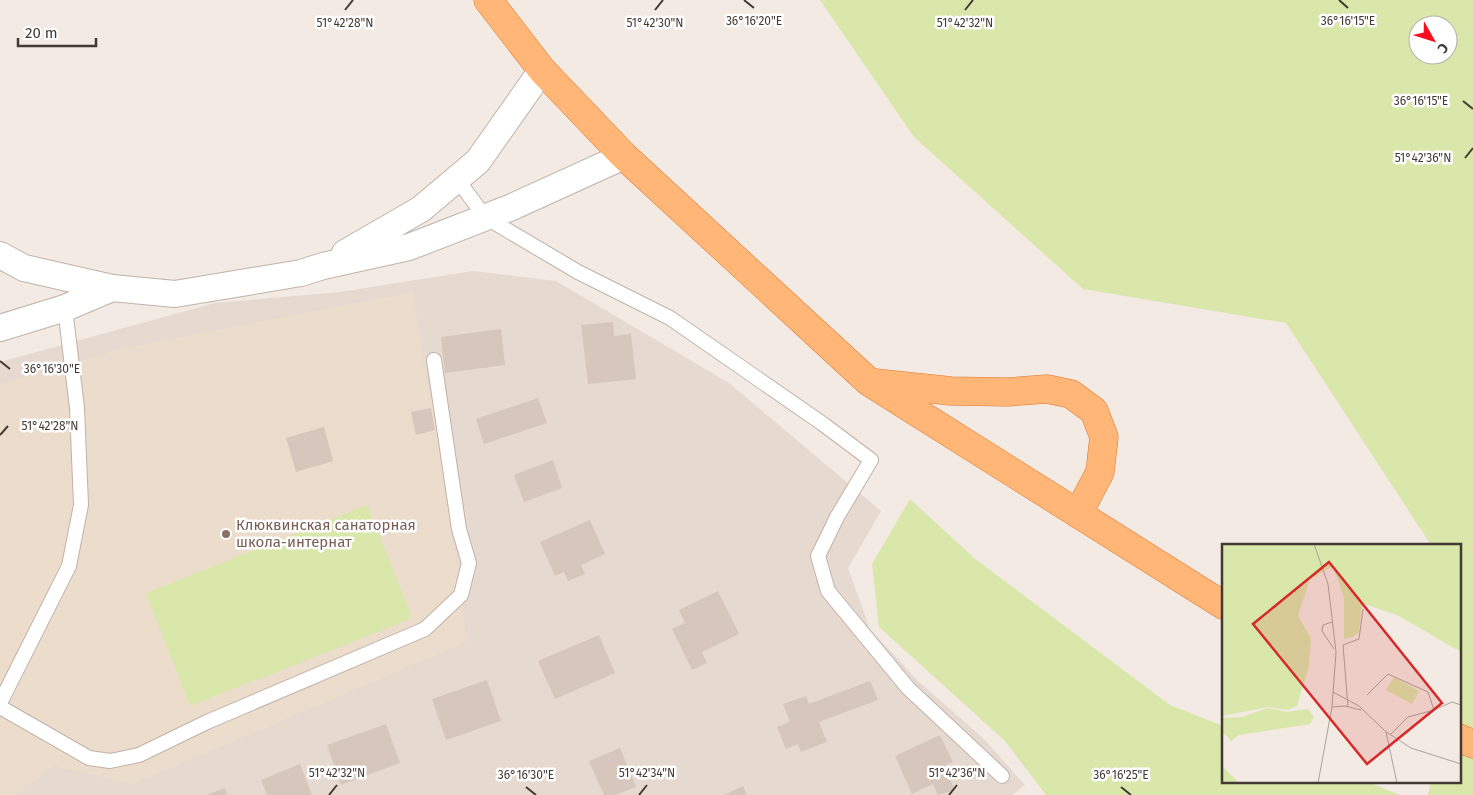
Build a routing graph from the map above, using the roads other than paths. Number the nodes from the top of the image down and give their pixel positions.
1 (488, 0) edge
2 (542, 70) junction
3 (624, 156) junction
4 (457, 179) junction
5 (486, 216) junction
6 (0, 255) edge
7 (323, 266) junction
8 (112, 288) junction
9 (65, 308) junction
10 (0, 328) edge
11 (434, 360) dead end
12 (869, 382) junction
13 (1078, 514) junction
14 (1222, 604) edge
15 (0, 705) edge
16 (1460, 738) edge
17 (1473, 744) edge
18 (1002, 776) dead end

1 - 2 highway
2 - 3 highway
2 - 4 street
3 - 5 street
3 - 12 highway
4 - 5 lane
4 - 7 street
5 - 7 street
5 - 18 lane
6 - 8 street
7 - 8 street
8 - 9 street
9 - 10 street
9 - 15 lane
11 - 15 lane
12 - 13 highway
12 - 13 highway
13 - 14 highway
16 - 17 highway

